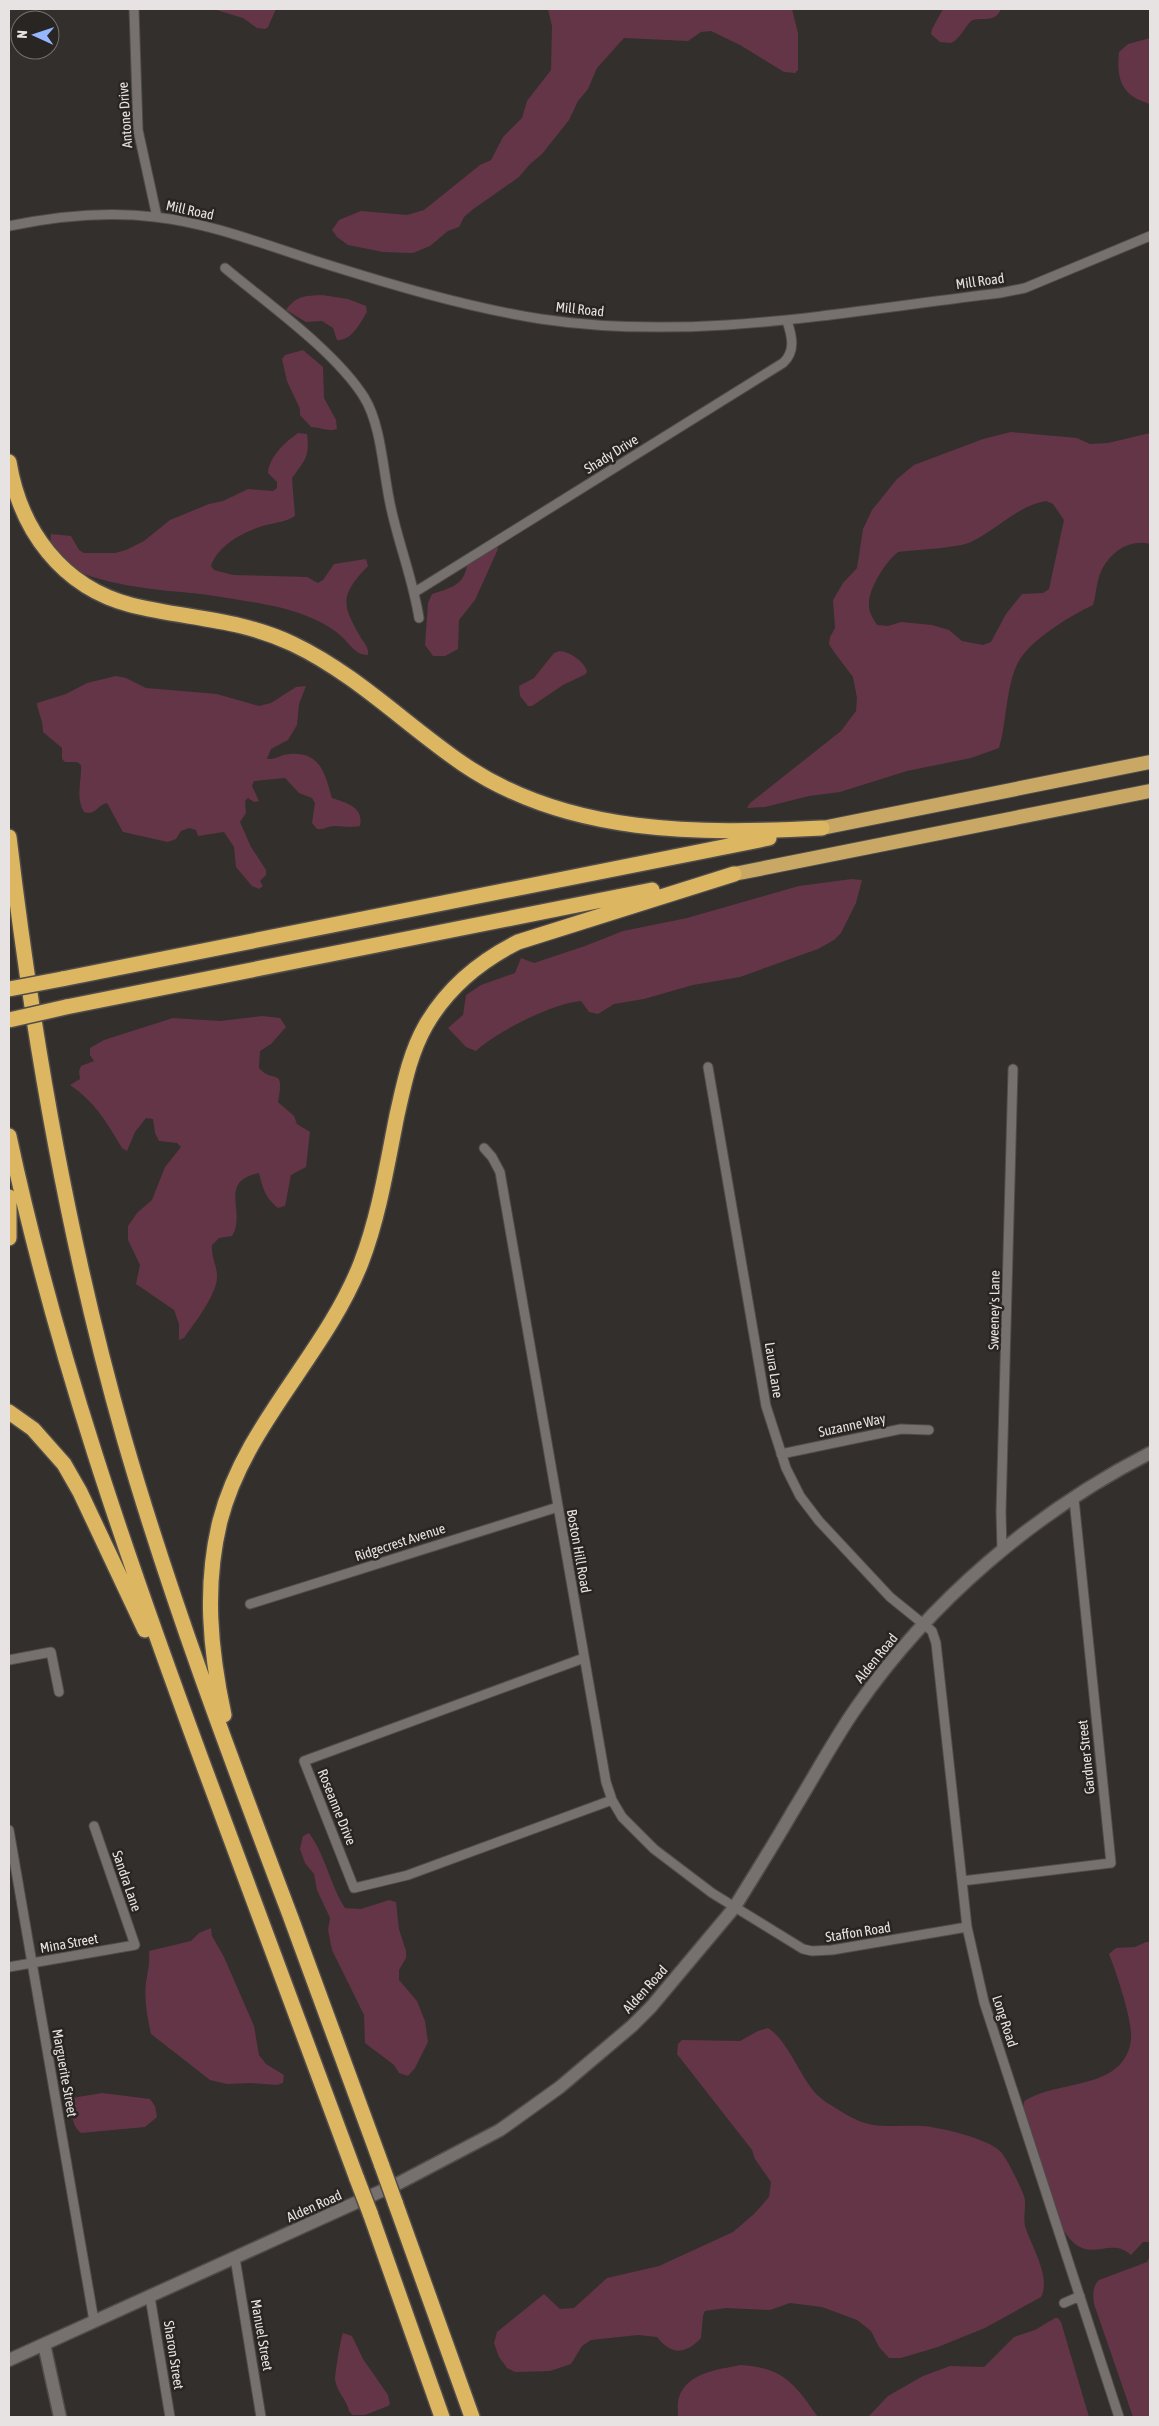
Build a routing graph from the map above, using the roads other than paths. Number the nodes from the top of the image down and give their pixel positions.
1 (134, 9) edge
2 (157, 217) junction
3 (10, 226) edge
4 (1150, 236) edge
5 (225, 268) dead end
6 (787, 321) junction
7 (9, 462) edge
8 (415, 592) junction
9 (419, 618) dead end
10 (1150, 762) edge
11 (1150, 791) edge
12 (822, 828) junction
13 (9, 838) edge
14 (734, 874) junction
15 (9, 989) edge
16 (9, 1020) edge
17 (708, 1067) dead end
18 (1013, 1070) dead end
19 (9, 1136) edge
20 (484, 1148) dead end
21 (9, 1197) edge
22 (9, 1238) edge
23 (9, 1412) edge
24 (929, 1430) dead end
25 (1150, 1453) edge
26 (781, 1454) junction
27 (1074, 1499) junction
28 (558, 1507) junction
29 (1002, 1551) junction
30 (250, 1604) dead end
31 (924, 1623) junction
32 (584, 1658) junction
33 (9, 1660) edge
34 (59, 1692) dead end
35 (179, 1699) junction
36 (236, 1772) junction
37 (612, 1800) junction
38 (94, 1826) dead end
39 (9, 1830) edge
40 (962, 1881) junction
41 (734, 1908) junction
42 (967, 1927) junction
43 (135, 1945) joint
44 (32, 1963) junction
45 (9, 1967) edge
46 (235, 2258) junction
47 (1080, 2296) junction
48 (150, 2297) junction
49 (1064, 2302) dead end
50 (94, 2321) junction
51 (44, 2344) junction
52 (9, 2357) edge
53 (60, 2417) edge
54 (170, 2417) edge
55 (261, 2417) edge
56 (442, 2417) edge
57 (472, 2417) edge
58 (1119, 2417) edge

1 - 2 street, Antone Drive
2 - 3 street, Mill Road
2 - 6 street, Mill Road
4 - 6 street, Mill Road
5 - 8 street
6 - 8 street, Shady Drive
7 - 12 highway
8 - 9 street
10 - 12 highway
11 - 14 highway
12 - 15 highway, bridge
13 - 36 highway
14 - 16 highway, bridge
14 - 36 highway
17 - 26 street, Laura Lane
18 - 29 street, Sweeney's Lane
19 - 35 highway
20 - 28 street, Boston Hill Road
21 - 22 highway
23 - 35 highway
24 - 26 street, Suzanne Way
25 - 27 main road, Alden Road
26 - 31 street, Laura Lane
27 - 29 main road, Alden Road
27 - 40 street, Gardner Street
28 - 30 street, Ridgecrest Avenue
28 - 32 street, Boston Hill Road
29 - 31 main road, Alden Road
31 - 40 street, Long Road
31 - 41 main road, Alden Road
32 - 37 street, Boston Hill Road
32 - 37 street, Roseanne Drive
33 - 34 street
35 - 56 highway, bridge
36 - 57 highway, bridge
37 - 41 street, Boston Hill Road
38 - 43 street, Sandra Lane
39 - 44 street, Marguerite Street
40 - 42 street, Long Road
41 - 42 street, Staffon Road
41 - 46 main road, Alden Road
42 - 47 street, Long Road
43 - 44 street, Mina Street
44 - 45 street, Mina Street
44 - 50 street, Marguerite Street
46 - 48 main road, Alden Road
46 - 55 street, Manuel Street
47 - 49 street
47 - 58 street, Long Road
48 - 50 main road, Alden Road
48 - 54 street, Sharon Street
50 - 51 main road, Alden Road
51 - 52 main road, Alden Road
51 - 53 main road

